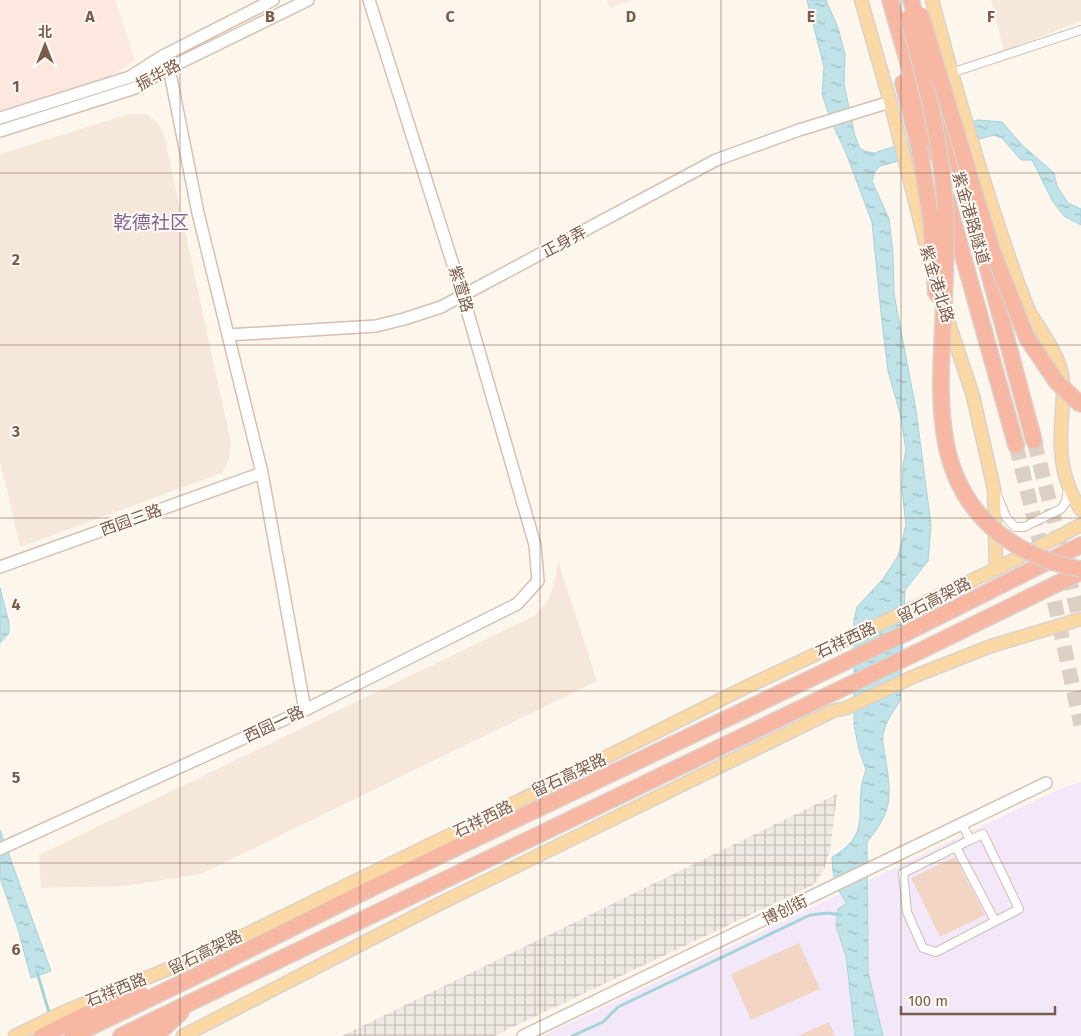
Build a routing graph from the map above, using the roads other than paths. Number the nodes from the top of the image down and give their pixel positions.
1 (273, 0) edge
2 (308, 0) edge
3 (369, 0) edge
4 (861, 0) edge
5 (880, 0) edge
6 (890, 0) edge
7 (902, 0) edge
8 (911, 0) edge
9 (916, 0) edge
10 (932, 0) edge
11 (914, 17) junction
12 (1081, 30) edge
13 (163, 56) junction
14 (169, 68) junction
15 (951, 73) junction
16 (890, 102) junction
17 (0, 118) edge
18 (0, 131) edge
19 (464, 296) junction
20 (228, 335) junction
21 (940, 370) junction
22 (1081, 406) edge
23 (1034, 441) tunnel mouth
24 (1016, 445) tunnel mouth
25 (262, 473) junction
26 (994, 488) junction
27 (1068, 488) junction
28 (1081, 510) edge
29 (1081, 525) edge
30 (1081, 545) edge
31 (2, 566) edge
32 (996, 569) junction
33 (1081, 570) edge
34 (538, 581) joint
35 (1081, 619) edge
36 (305, 710) junction
37 (1046, 783) dead end
38 (962, 824) junction
39 (970, 840) junction
40 (956, 847) junction
41 (0, 849) edge
42 (995, 921) junction
43 (192, 1001) junction
44 (67, 1024) edge
45 (38, 1031) edge
46 (15, 1036) edge
47 (121, 1036) edge
48 (148, 1036) edge
49 (183, 1036) edge
50 (524, 1036) edge

1 - 13 street, 振华路
2 - 14 street, 振华路
3 - 19 street, 紫萱路
4 - 16 main road, 紫金港北路
5 - 21 highway, bridge
6 - 24 highway, 紫金港路隧道
7 - 11 highway
8 - 23 highway, 紫金港路隧道
9 - 11 highway
10 - 15 main road
11 - 21 highway, bridge
11 - 22 highway, bridge
12 - 15 street
13 - 14 street
13 - 17 street, 振华路
14 - 18 street, 振华路
14 - 20 street
15 - 27 main road
16 - 19 street, 正身弄
16 - 26 main road, 紫金港北路
19 - 20 street, 正身弄
19 - 34 street, 紫萱路
20 - 25 street
21 - 33 highway, bridge
25 - 31 street, 西园三路
25 - 36 street
26 - 27 street
26 - 32 main road, 紫金港北路
27 - 28 main road
29 - 32 main road, 石祥西路
30 - 44 highway, 留石高架路
32 - 44 main road, 石祥西路
33 - 43 highway
34 - 36 street, 西园一路
35 - 49 main road
36 - 41 street, 西园一路
37 - 38 street, 博创街
38 - 39 street
38 - 50 street, 博创街
39 - 40 street
39 - 42 street
40 - 42 street
40 - 42 street
43 - 47 highway
43 - 48 highway
44 - 45 highway, 留石高架路
45 - 46 main road

